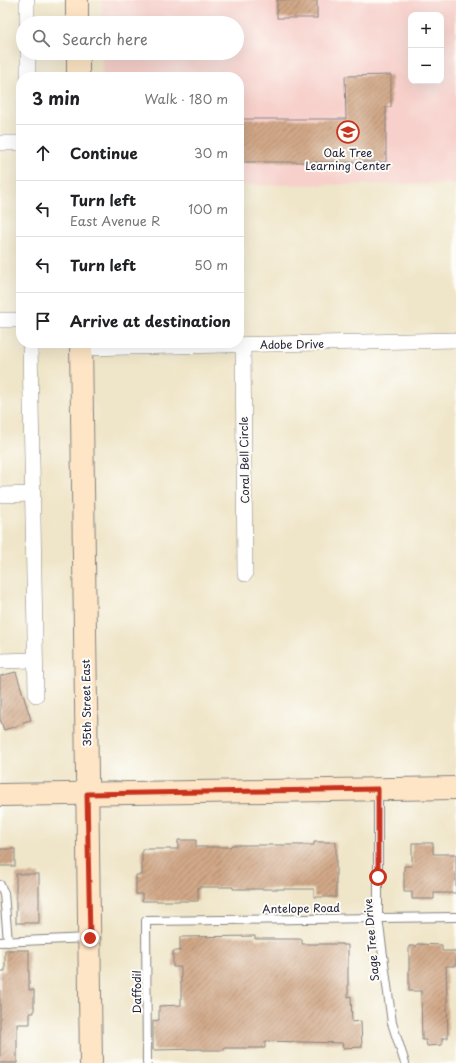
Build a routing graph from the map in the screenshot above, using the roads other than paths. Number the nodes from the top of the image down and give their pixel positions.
1 (27, 0) edge
2 (77, 0) edge
3 (27, 16) edge
4 (78, 16) edge
5 (28, 60) edge
6 (78, 60) edge
7 (28, 72) edge
8 (78, 72) edge
9 (0, 143) edge
10 (16, 143) edge
11 (0, 320) edge
12 (16, 320) edge
13 (456, 340) edge
14 (244, 345) edge
15 (30, 348) edge
16 (81, 348) edge
17 (243, 348) edge
18 (0, 494) edge
19 (33, 494) junction
20 (245, 574) dead end
21 (35, 660) junction
22 (0, 661) edge
23 (36, 695) dead end
24 (456, 788) edge
25 (378, 789) junction
26 (87, 794) junction
27 (0, 795) edge
28 (0, 885) edge
29 (456, 917) edge
30 (378, 918) junction
31 (146, 920) joint
32 (90, 938) junction
33 (4, 942) edge
34 (91, 1063) edge
35 (147, 1063) edge
36 (405, 1063) edge

1 - 3 street
2 - 4 street
5 - 7 street
6 - 8 street
9 - 10 street
11 - 12 street
13 - 14 street, Adobe Drive
15 - 19 street
16 - 26 street, 35th Street East
17 - 20 street, Coral Bell Circle
18 - 19 street
19 - 21 street
21 - 22 street
21 - 23 street
24 - 25 street
25 - 26 street
25 - 30 lane, Sage Tree Drive
26 - 27 street
26 - 32 street, 35th Street East
28 - 33 lane
29 - 30 lane, Antelope Road
30 - 31 lane, Antelope Road
30 - 36 lane, Sage Tree Drive
31 - 35 lane, Daffodil
32 - 33 lane
32 - 34 street, 35th Street East

